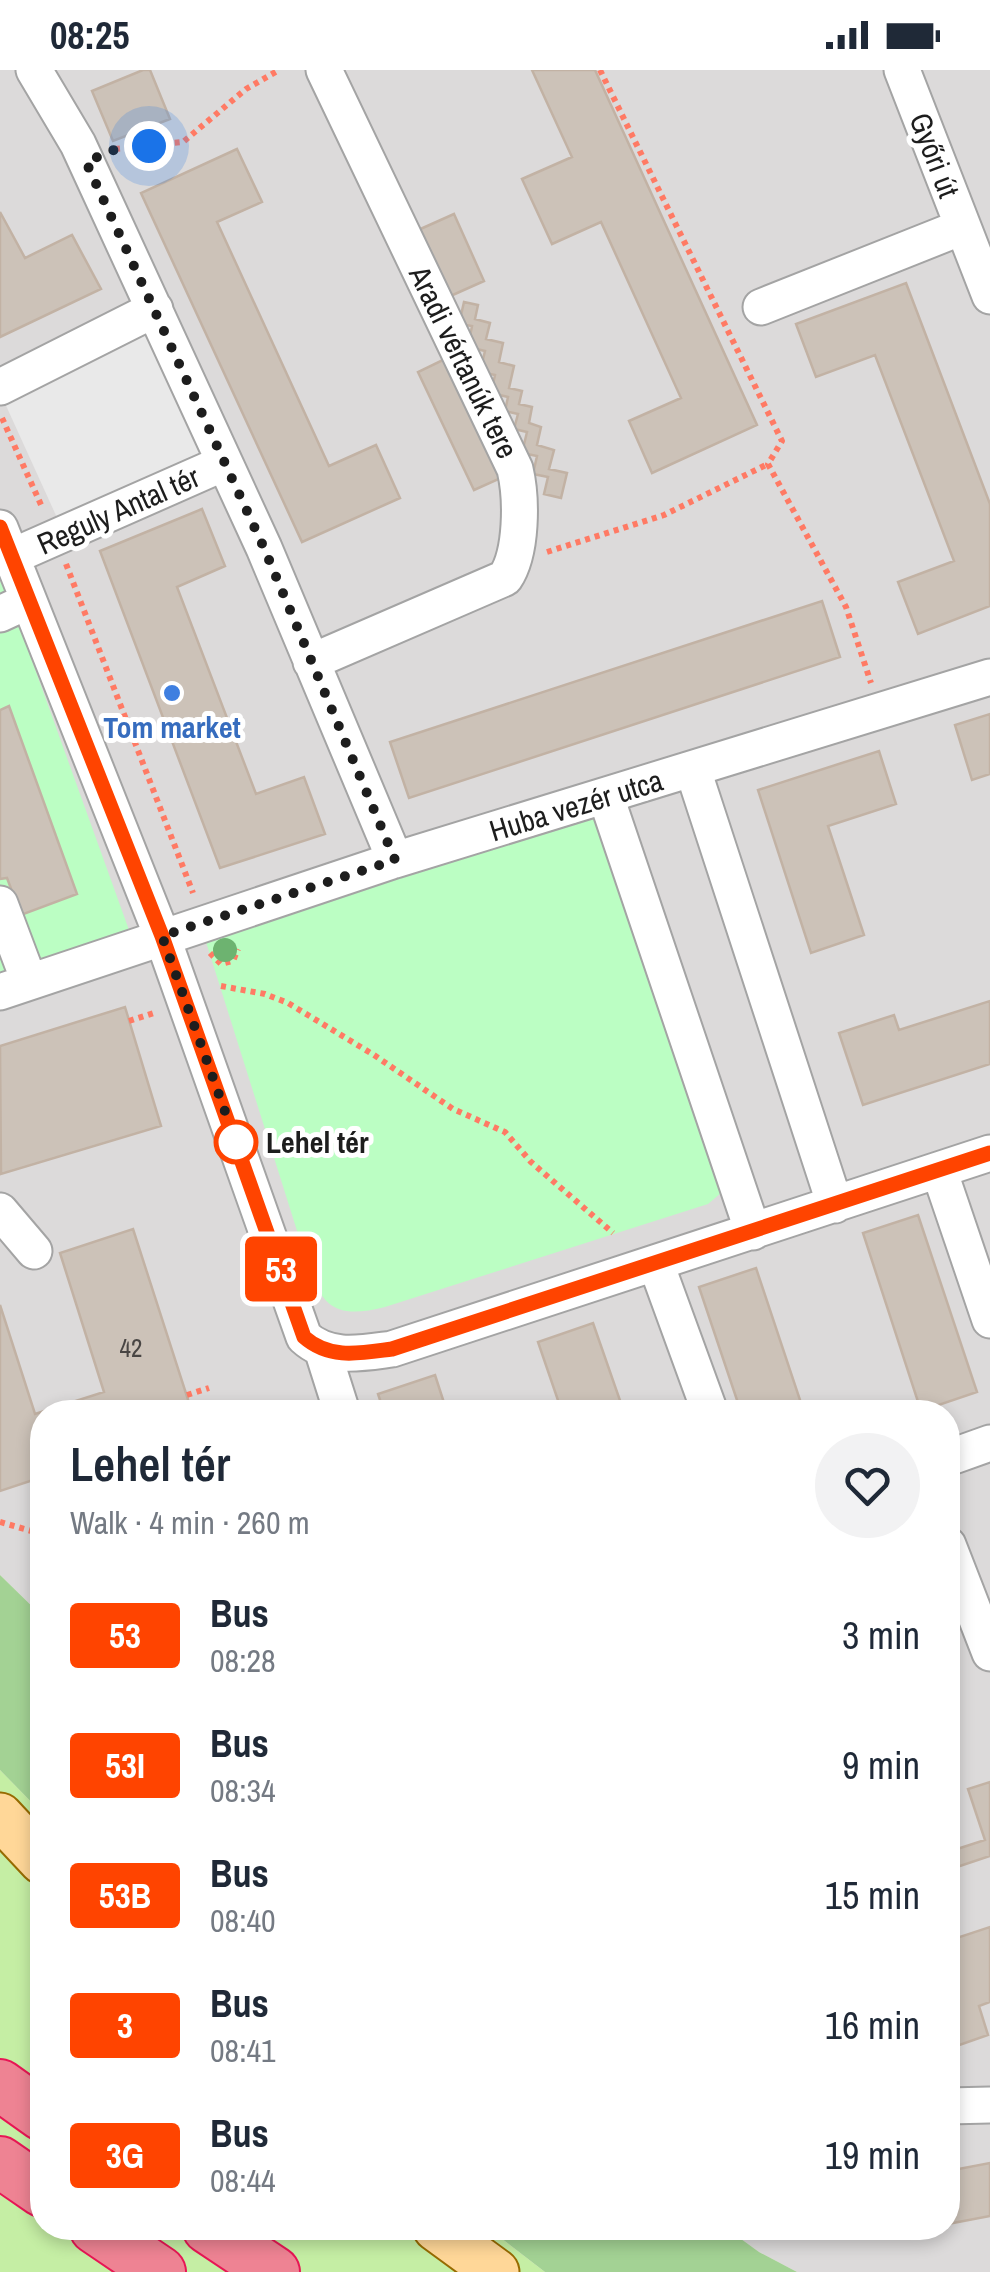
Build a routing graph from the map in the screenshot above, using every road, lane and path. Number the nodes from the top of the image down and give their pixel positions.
1 (34, 70) edge
2 (279, 70) edge
3 (324, 70) edge
4 (600, 70) edge
5 (902, 70) edge
6 (86, 162) junction
7 (962, 228) junction
8 (990, 296) edge
9 (761, 307) dead end
10 (155, 309) junction
11 (0, 387) edge
12 (0, 412) edge
13 (224, 463) junction
14 (768, 464) junction
15 (55, 538) junction
16 (6, 542) edge
17 (516, 561) junction
18 (14, 608) edge
19 (311, 662) junction
20 (990, 677) edge
21 (879, 712) junction
22 (693, 770) junction
23 (606, 797) junction
24 (395, 860) junction
25 (0, 904) edge
26 (200, 924) junction
27 (162, 936) junction
28 (15, 986) edge
29 (221, 986) dead end
30 (156, 1012) dead end
31 (129, 1021) dead end
32 (990, 1153) edge
33 (939, 1170) junction
34 (835, 1204) junction
35 (0, 1211) edge
36 (752, 1232) junction
37 (613, 1234) dead end
38 (34, 1251) dead end
39 (656, 1264) junction
40 (990, 1320) edge
41 (322, 1349) junction
42 (209, 1388) dead end
43 (187, 1396) dead end
44 (338, 1400) edge
45 (706, 1400) edge
46 (990, 1443) edge
47 (960, 1454) edge
48 (0, 1522) edge
49 (30, 1531) edge
50 (960, 1576) edge
51 (990, 1654) edge
52 (0, 1816) edge
53 (30, 1849) edge
54 (0, 2084) edge
55 (30, 2105) edge
56 (990, 2105) edge
57 (960, 2106) edge
58 (0, 2162) edge
59 (30, 2183) edge
60 (113, 2240) edge
61 (226, 2240) edge
62 (452, 2240) edge
63 (153, 2268) edge
64 (274, 2272) edge
65 (496, 2272) edge

1 - 6 street, Reguly Antal tér
2 - 6 path
3 - 17 street, Aradi vértanúk tere
4 - 14 path
5 - 7 street, Győri út
6 - 10 street, Reguly Antal tér
7 - 8 street, Győri út
7 - 9 street
10 - 11 street
10 - 13 street, Reguly Antal tér
12 - 15 path
13 - 15 street, Reguly Antal tér
13 - 19 street, Reguly Antal tér
14 - 17 path
14 - 21 path
15 - 16 street, Reguly Antal tér
15 - 26 path
16 - 18 street
17 - 19 street
18 - 27 street
19 - 24 street, Reguly Antal tér
20 - 21 street, Huba vezér utca
21 - 22 street, Huba vezér utca
22 - 23 street, Huba vezér utca
22 - 34 street
23 - 24 street, Huba vezér utca
23 - 36 street
24 - 26 street, Huba vezér utca
25 - 28 street
26 - 27 street, Huba vezér utca
27 - 28 street, Huba vezér utca
27 - 41 street
29 - 37 path
30 - 31 path
32 - 33 street
33 - 34 street
33 - 40 street
34 - 36 street
35 - 38 street
36 - 39 street
39 - 41 street
39 - 45 street
41 - 44 street
42 - 43 path
46 - 47 street
48 - 49 path
50 - 51 street
52 - 53 main road
54 - 55 highway
56 - 57 street
58 - 59 highway
60 - 63 highway
61 - 64 highway
62 - 65 main road

